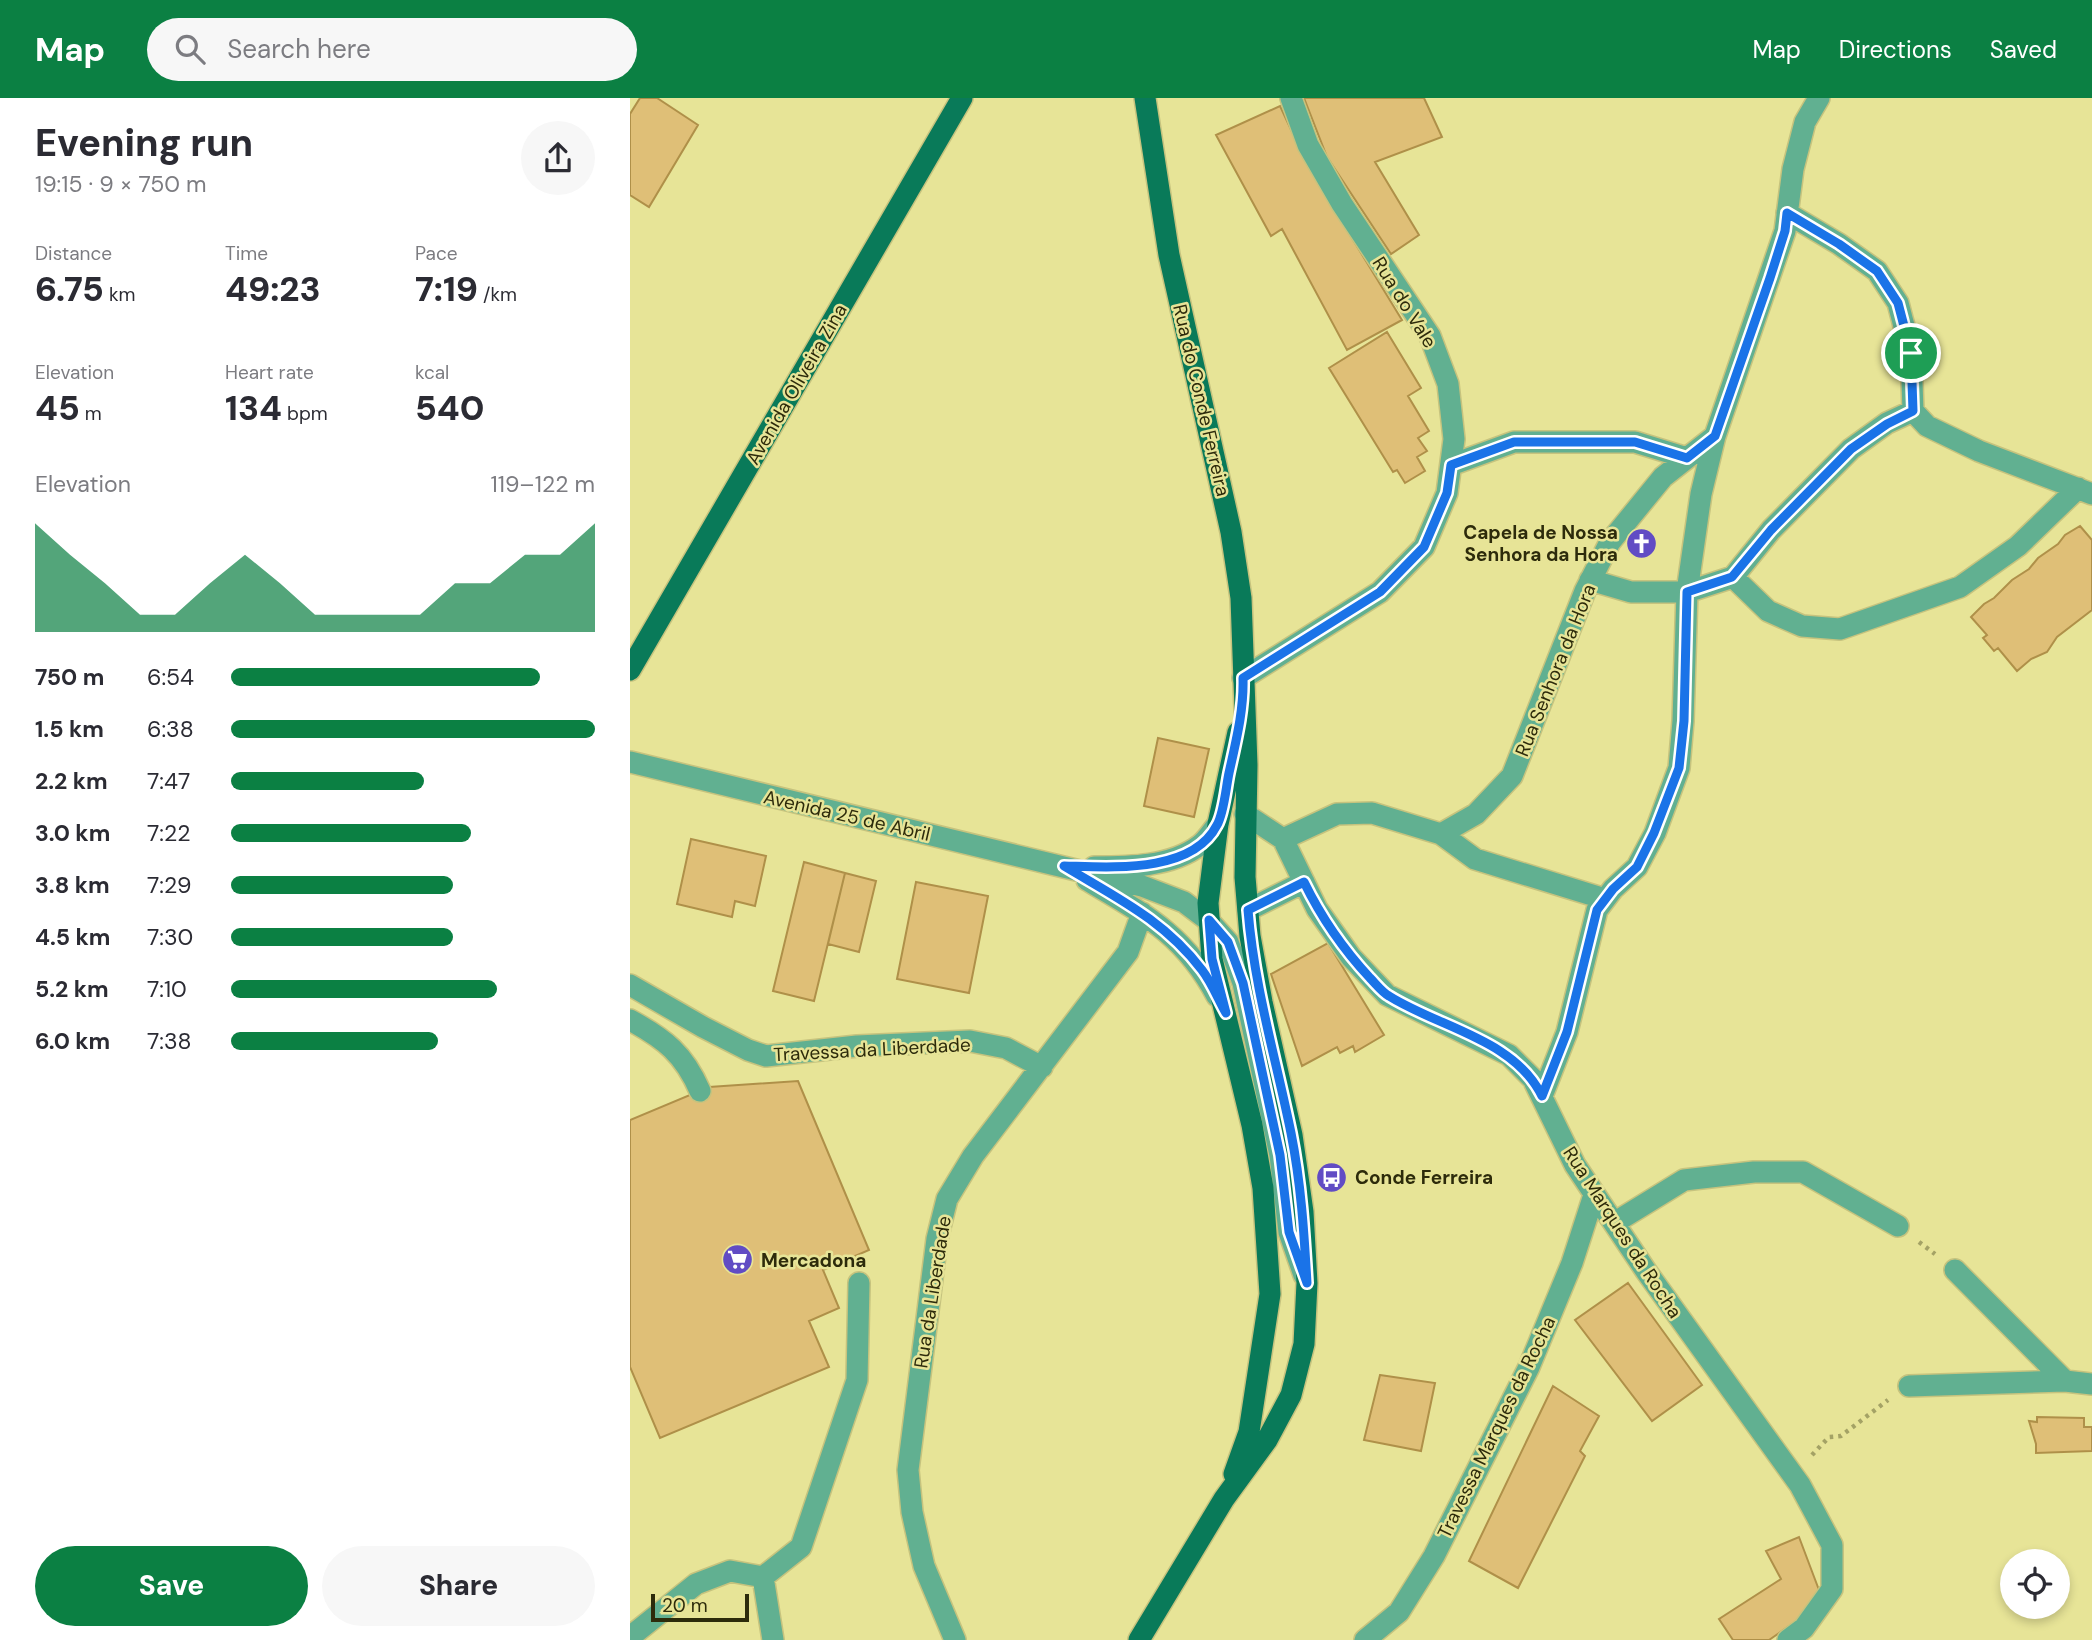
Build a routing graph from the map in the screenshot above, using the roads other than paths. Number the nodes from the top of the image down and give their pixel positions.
1 (962, 98) edge
2 (1145, 98) edge
3 (1291, 98) edge
4 (1819, 98) edge
5 (1787, 213) junction
6 (1913, 411) junction
7 (1715, 436) junction
8 (1687, 458) junction
9 (1451, 465) junction
10 (2085, 491) edge
11 (1732, 577) junction
12 (1587, 585) junction
13 (1687, 592) junction
14 (630, 670) edge
15 (1243, 678) junction
16 (1244, 704) junction
17 (630, 762) edge
18 (1245, 814) junction
19 (1218, 824) junction
20 (1441, 834) junction
21 (1283, 839) junction
22 (1064, 866) junction
23 (1304, 882) junction
24 (1605, 899) junction
25 (1248, 910) junction
26 (1142, 913) junction
27 (1209, 920) junction
28 (630, 985) edge
29 (1226, 1013) junction
30 (630, 1020) edge
31 (1041, 1067) junction
32 (700, 1091) dead end
33 (1542, 1096) junction
34 (1594, 1195) junction
35 (1614, 1223) junction
36 (1898, 1226) road end
37 (1955, 1270) road end
38 (859, 1283) dead end
39 (1307, 1283) junction
40 (2065, 1381) junction
41 (2092, 1384) edge
42 (1909, 1386) road end
43 (1224, 1499) junction
44 (763, 1577) junction
45 (630, 1637) edge
46 (773, 1640) edge
47 (955, 1640) edge
48 (1139, 1640) edge
49 (1365, 1640) edge
50 (1788, 1640) edge

1 - 14 main road, Avenida Oliveira Zina
2 - 15 main road, Rua do Conde Ferreira
3 - 9 street, Rua do Vale
4 - 5 street
5 - 6 street
5 - 7 street
6 - 10 street
6 - 11 street
7 - 8 street, Rua Senhora da Hora
7 - 13 street
8 - 9 street
8 - 12 street, Rua Senhora da Hora
9 - 15 street, Rua do Vale
10 - 11 street
11 - 13 street
12 - 13 street
12 - 20 street, Rua Senhora da Hora
13 - 24 street
15 - 16 main road, Rua do Conde Ferreira
16 - 18 main road, Rua do Conde Ferreira
16 - 19 main road, Rua do Conde Ferreira
17 - 22 street, Avenida 25 de Abril
18 - 21 street
18 - 25 main road, Rua do Conde Ferreira
19 - 22 street, Avenida 25 de Abril
19 - 27 main road, Rua do Conde Ferreira
20 - 21 street
20 - 24 street
21 - 23 street, Rua Marques da Rocha
22 - 26 street, Avenida 25 de Abril
22 - 27 street, Avenida 25 de Abril
23 - 25 street
23 - 33 street, Rua Marques da Rocha
24 - 33 street
25 - 39 main road, Rua do Conde Ferreira
26 - 29 street, Avenida 25 de Abril
26 - 31 street, Rua da Liberdade
27 - 29 main road, Rua do Conde Ferreira
27 - 39 street, Rua do Conde Ferreira
28 - 31 street, Travessa da Liberdade
29 - 43 main road, Rua do Conde Ferreira
30 - 32 street
31 - 47 street, Rua da Liberdade
33 - 34 street, Rua Marques da Rocha
34 - 35 street, Rua Marques da Rocha
34 - 49 street, Travessa Marques da Rocha
35 - 36 street
35 - 50 street, Rua Marques da Rocha
37 - 40 street
38 - 44 street
39 - 43 main road, Rua do Conde Ferreira
40 - 41 street
40 - 42 street
43 - 48 main road, Rua do Conde Ferreira
44 - 45 street
44 - 46 street

